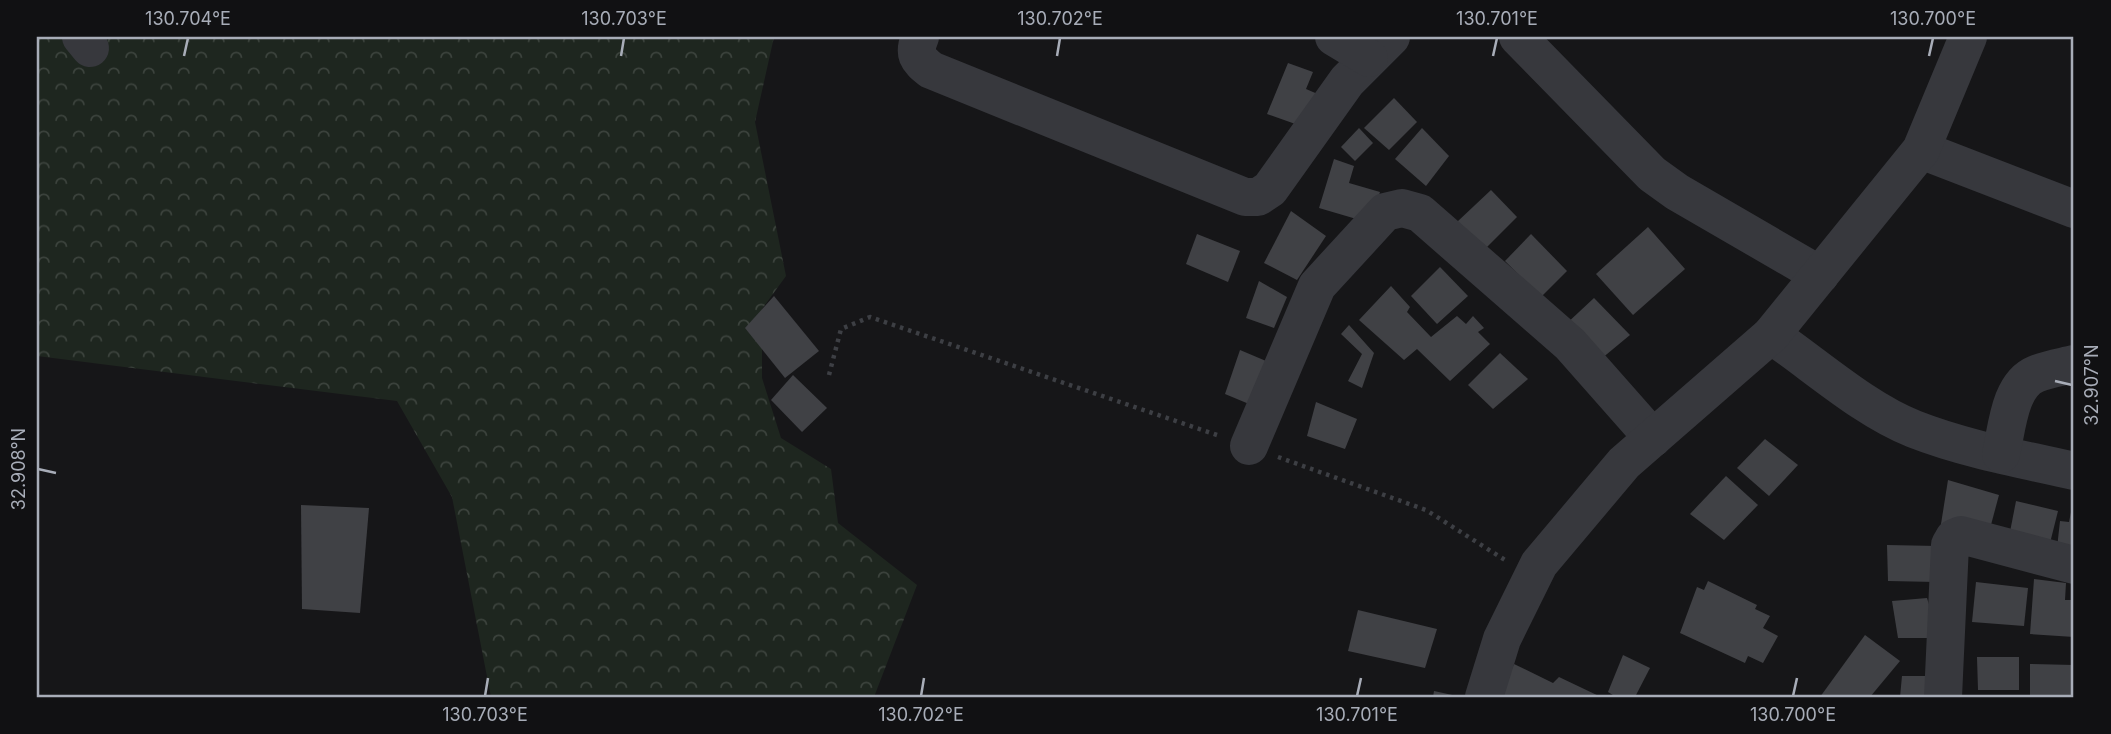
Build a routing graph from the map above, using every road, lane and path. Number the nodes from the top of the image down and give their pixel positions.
1 (920, 37) edge
2 (1334, 37) edge
3 (1518, 37) edge
4 (1968, 37) edge
5 (1380, 47) edge
6 (1921, 150) junction
7 (2074, 209) edge
8 (1820, 275) junction
9 (1771, 335) junction
10 (2074, 364) edge
11 (829, 375) dead end
12 (1653, 438) junction
13 (1250, 446) junction
14 (2001, 454) junction
15 (2074, 471) edge
16 (2074, 565) edge
17 (1532, 577) junction
18 (1484, 697) edge
19 (1943, 697) edge

1 - 5 street
2 - 5 street
3 - 8 street
4 - 6 street
6 - 7 street
6 - 8 street
8 - 9 street
9 - 12 street
9 - 14 street
10 - 14 street
11 - 13 path
12 - 13 street
12 - 17 street
13 - 17 path
14 - 15 street
16 - 19 street
17 - 18 street

